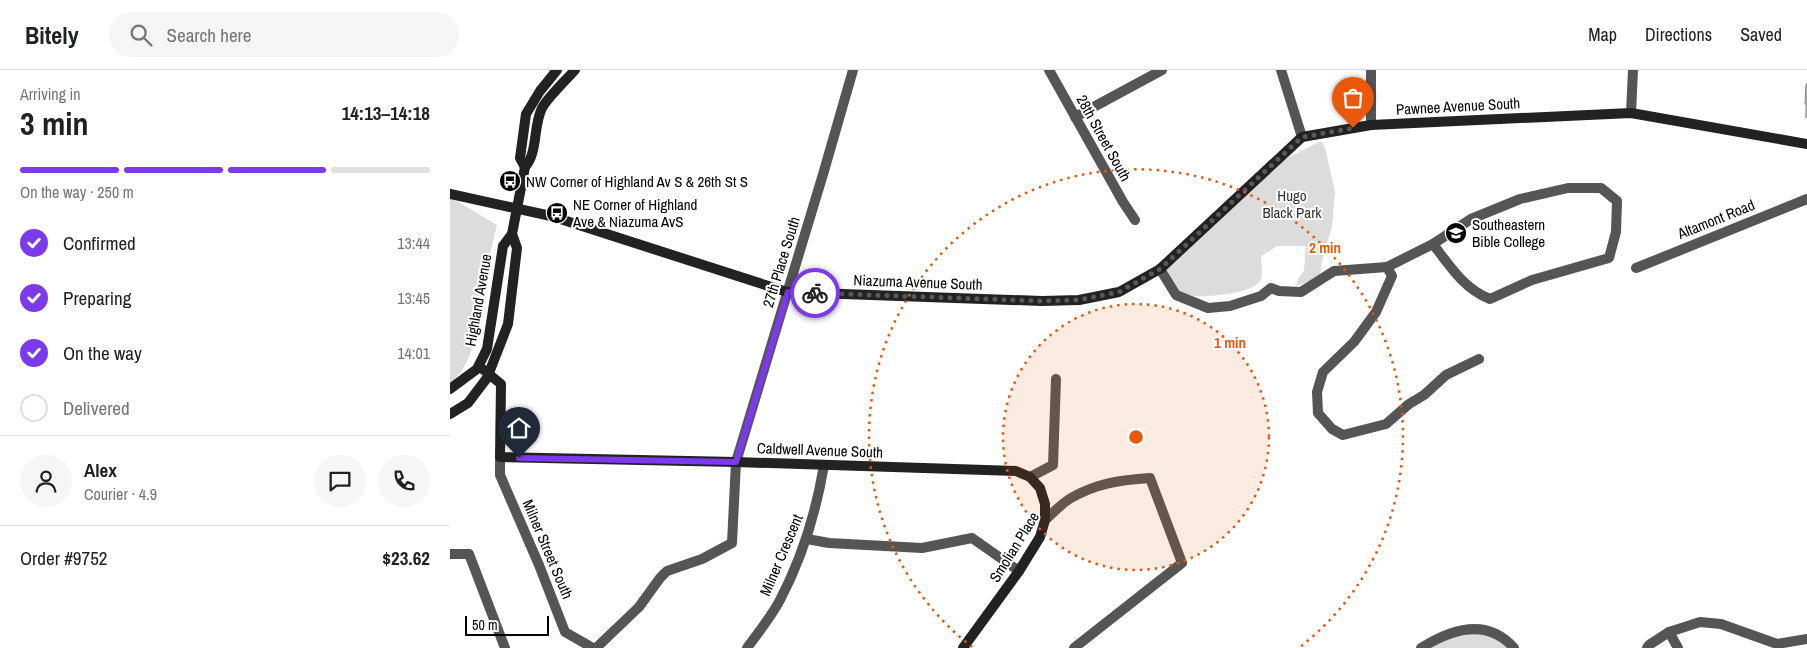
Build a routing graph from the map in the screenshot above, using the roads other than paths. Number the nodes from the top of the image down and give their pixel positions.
1 (557, 70) edge
2 (575, 70) edge
3 (853, 70) edge
4 (1049, 70) edge
5 (1162, 70) edge
6 (1281, 70) edge
7 (1371, 70) edge
8 (1633, 70) edge
9 (1631, 113) junction
10 (1075, 117) junction
11 (1371, 125) junction
12 (1302, 137) junction
13 (1807, 144) edge
14 (526, 167) junction
15 (450, 194) edge
16 (1807, 199) edge
17 (517, 208) junction
18 (1135, 220) dead end
19 (512, 234) junction
20 (1433, 244) junction
21 (1636, 268) dead end
22 (1160, 269) junction
23 (1389, 272) junction
24 (788, 292) junction
25 (1479, 359) dead end
26 (478, 366) junction
27 (489, 374) junction
28 (1056, 379) dead end
29 (450, 389) edge
30 (450, 414) edge
31 (500, 457) junction
32 (736, 462) junction
33 (824, 465) junction
34 (1030, 477) junction
35 (1045, 520) junction
36 (807, 539) junction
37 (450, 554) edge
38 (1019, 571) junction
39 (1669, 632) junction
40 (1807, 639) edge
41 (1778, 646) edge
42 (505, 648) edge
43 (595, 648) edge
44 (747, 648) edge
45 (963, 648) edge
46 (1074, 648) edge
47 (1421, 648) edge
48 (1514, 648) edge
49 (1647, 648) edge
50 (1678, 648) edge

1 - 14 street, Highland Avenue
2 - 14 street, Highland Avenue
3 - 24 street, 27th Place South
4 - 10 street, 28th Street South
5 - 10 street
6 - 12 street
7 - 11 street
8 - 9 street
9 - 11 street, Pawnee Avenue South
9 - 13 street, Pawnee Avenue South
10 - 18 street, 28th Street South
11 - 12 street, Pawnee Avenue South
12 - 22 street
14 - 17 street, Highland Avenue
15 - 17 street, Niazuma Avenue South
16 - 21 street, Altamont Road
17 - 19 street, Highland Avenue
17 - 24 street, Niazuma Avenue South
19 - 26 street, Highland Avenue
19 - 27 street, Highland Avenue
20 - 20 street
20 - 23 street
22 - 23 street
22 - 24 street, Niazuma Avenue South
23 - 25 street
24 - 32 street, 27th Place South
26 - 27 street, Milner Street South
26 - 29 street, Highland Avenue
27 - 30 street, Highland Avenue
27 - 31 street, Milner Street South
28 - 34 street
31 - 32 street, Caldwell Avenue South
31 - 43 street, Milner Street South
32 - 33 street, Caldwell Avenue South
32 - 43 street, 27th Place South
33 - 34 street, Caldwell Avenue South
33 - 36 street, Milner Crescent
34 - 35 street
35 - 38 street, Smolian Place
35 - 46 street, Smolian Place
36 - 38 street
36 - 44 street, Milner Crescent
37 - 42 street
38 - 45 street, Smolian Place
39 - 41 street
39 - 49 street
39 - 50 street
40 - 41 street
47 - 48 street

